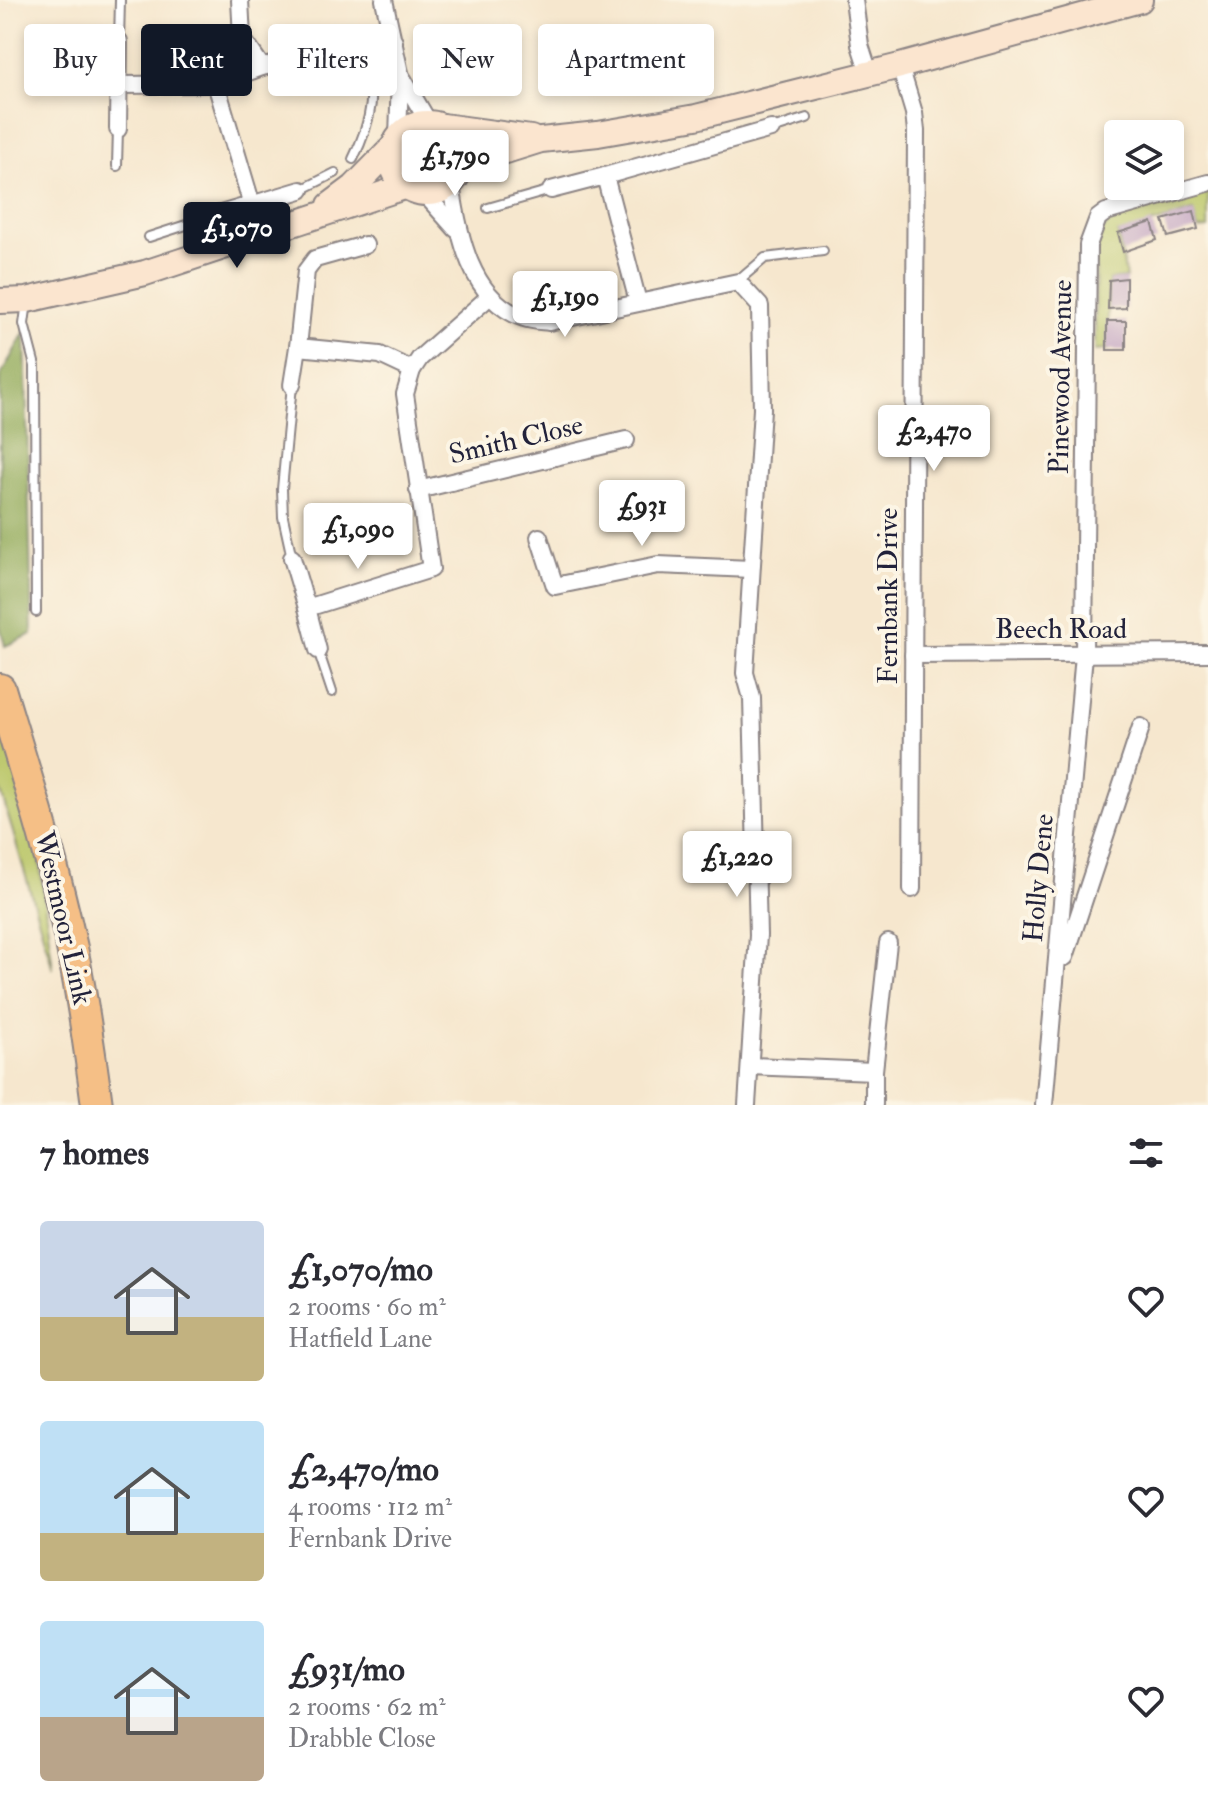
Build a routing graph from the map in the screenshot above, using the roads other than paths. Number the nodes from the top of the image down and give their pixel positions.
1 (120, 0) edge
2 (240, 0) edge
3 (384, 0) edge
4 (854, 0) edge
5 (1140, 0) edge
6 (119, 24) edge
7 (390, 24) edge
8 (397, 58) edge
9 (268, 66) edge
10 (900, 66) junction
11 (262, 67) junction
12 (252, 71) edge
13 (400, 73) junction
14 (869, 73) junction
15 (118, 96) edge
16 (220, 96) edge
17 (371, 96) edge
18 (807, 118) dead end
19 (436, 124) junction
20 (118, 129) joint
21 (771, 129) joint
22 (541, 140) junction
23 (396, 142) junction
24 (353, 159) dead end
25 (117, 166) dead end
26 (335, 173) dead end
27 (605, 176) junction
28 (455, 177) junction
29 (1208, 183) edge
30 (301, 190) joint
31 (415, 190) junction
32 (551, 190) joint
33 (252, 205) junction
34 (488, 208) dead end
35 (217, 215) joint
36 (312, 218) junction
37 (457, 230) junction
38 (149, 237) dead end
39 (365, 245) dead end
40 (823, 251) dead end
41 (738, 282) junction
42 (490, 296) junction
43 (27, 300) junction
44 (0, 301) edge
45 (638, 302) junction
46 (0, 322) edge
47 (298, 347) junction
48 (412, 370) junction
49 (292, 385) joint
50 (626, 440) dead end
51 (418, 490) junction
52 (539, 537) dead end
53 (292, 558) joint
54 (751, 569) junction
55 (307, 608) junction
56 (36, 612) dead end
57 (318, 650) joint
58 (1208, 653) edge
59 (913, 655) junction
60 (1084, 655) junction
61 (0, 689) edge
62 (332, 692) dead end
63 (1141, 727) dead end
64 (912, 889) dead end
65 (888, 943) dead end
66 (1056, 984) junction
67 (750, 1066) junction
68 (874, 1071) junction
69 (97, 1105) edge
70 (747, 1105) edge
71 (874, 1105) edge
72 (1044, 1105) edge

1 - 6 lane
2 - 11 street
3 - 7 street
4 - 14 street
5 - 10 street
8 - 13 street
9 - 11 street
10 - 14 street
10 - 59 street, Fernbank Drive
11 - 12 street
13 - 19 street
13 - 23 street
14 - 22 street
15 - 20 street
16 - 33 street
17 - 24 lane
18 - 21 lane
19 - 22 street
19 - 23 street
19 - 28 street
20 - 25 lane
21 - 27 street
22 - 28 street
23 - 31 street
23 - 36 street
26 - 30 lane
27 - 32 street
27 - 45 street
28 - 31 street
28 - 37 street
29 - 60 street, Pinewood Avenue
30 - 33 street
31 - 36 street
31 - 37 street
32 - 34 lane
33 - 35 street
35 - 38 lane
36 - 43 street
37 - 42 street
39 - 47 street
40 - 41 lane
41 - 45 street
41 - 54 street
42 - 45 street
42 - 48 street
43 - 44 street
43 - 46 street
43 - 56 lane
47 - 48 street
47 - 49 street
48 - 51 street
49 - 53 lane
50 - 51 street, Smith Close
51 - 55 street
52 - 54 street
53 - 55 street
54 - 67 street
55 - 57 street
57 - 62 lane
58 - 60 street, Beech Road
59 - 60 street, Beech Road
59 - 64 street, Fernbank Drive
60 - 66 street, Holly Dene
61 - 69 highway, Westmoor Link
63 - 66 street
65 - 68 street
66 - 72 street, Holly Dene
67 - 68 street
67 - 70 street
68 - 71 street

